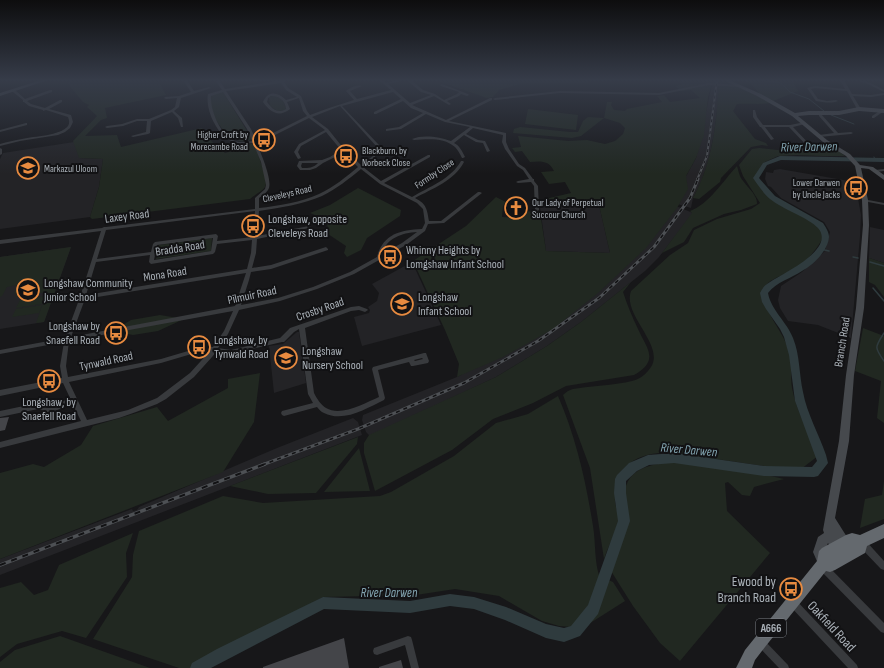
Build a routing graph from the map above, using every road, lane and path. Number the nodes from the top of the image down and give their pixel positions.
1 (49, 111) edge
2 (210, 111) edge
3 (237, 111) edge
4 (274, 111) edge
5 (284, 111) edge
6 (304, 111) edge
7 (324, 111) edge
8 (346, 111) edge
9 (380, 111) edge
10 (422, 111) edge
11 (467, 111) edge
12 (754, 111) edge
13 (788, 111) edge
14 (848, 111) edge
15 (883, 111) edge
16 (172, 112) joint
17 (375, 113) dead end
18 (426, 113) junction
19 (821, 114) junction
20 (794, 115) junction
21 (309, 116) junction
22 (873, 117) dead end
23 (149, 120) junction
24 (446, 121) junction
25 (804, 123) junction
26 (26, 124) dead end
27 (182, 126) dead end
28 (761, 126) junction
29 (790, 126) junction
30 (107, 127) dead end
31 (471, 128) junction
32 (327, 130) junction
33 (387, 130) dead end
34 (0, 131) edge
35 (851, 133) dead end
36 (464, 134) junction
37 (837, 134) junction
38 (133, 136) dead end
39 (820, 136) junction
40 (414, 139) dead end
41 (772, 139) dead end
42 (255, 141) junction
43 (451, 143) junction
44 (0, 145) edge
45 (378, 146) dead end
46 (835, 146) junction
47 (0, 149) edge
48 (343, 150) junction
49 (795, 150) dead end
50 (813, 150) junction
51 (488, 151) dead end
52 (0, 154) edge
53 (429, 156) dead end
54 (374, 157) dead end
55 (299, 158) dead end
56 (321, 162) junction
57 (854, 162) junction
58 (360, 167) junction
59 (884, 170) edge
60 (875, 171) junction
61 (884, 178) edge
62 (533, 180) junction
63 (381, 182) junction
64 (518, 182) dead end
65 (480, 193) dead end
66 (413, 198) junction
67 (865, 200) junction
68 (884, 204) edge
69 (257, 209) junction
70 (537, 210) dead end
71 (427, 223) junction
72 (309, 227) dead end
73 (104, 228) junction
74 (423, 230) junction
75 (255, 238) junction
76 (0, 242) edge
77 (215, 243) junction
78 (326, 249) dead end
79 (153, 252) junction
80 (379, 258) junction
81 (94, 261) junction
82 (249, 271) junction
83 (83, 297) junction
84 (238, 308) junction
85 (365, 310) dead end
86 (302, 328) junction
87 (67, 339) junction
88 (215, 350) junction
89 (0, 352) edge
90 (411, 359) dead end
91 (65, 380) junction
92 (0, 393) edge
93 (74, 399) junction
94 (316, 405) junction
95 (284, 413) dead end
96 (0, 414) edge
97 (86, 423) junction
98 (0, 445) edge
99 (831, 521) junction
100 (884, 531) edge
101 (829, 535) junction
102 (849, 547) junction
103 (823, 564) junction
104 (884, 566) edge
105 (792, 601) junction
106 (884, 629) edge
107 (760, 642) junction
108 (377, 651) dead end
109 (415, 668) edge
110 (744, 668) edge
111 (785, 668) edge
112 (854, 668) edge

1 - 44 street
2 - 42 street
3 - 42 street
4 - 5 street
6 - 21 street
7 - 21 street
8 - 45 street
9 - 17 street
10 - 18 street
11 - 24 street
12 - 28 street
13 - 20 street
14 - 19 street
15 - 22 street
16 - 23 street
16 - 27 street
18 - 24 street
18 - 33 street
19 - 20 street
19 - 37 street
20 - 25 street
21 - 32 street
21 - 42 street
23 - 30 street
23 - 38 street
24 - 31 street
25 - 29 street
25 - 39 street
26 - 34 street
28 - 29 street
28 - 41 street
29 - 50 street
31 - 36 street
31 - 62 street
32 - 48 street
32 - 55 street
35 - 37 street
36 - 43 street
36 - 51 street
37 - 39 street
39 - 46 street
40 - 43 street
42 - 69 street
43 - 66 street, Formby Close
46 - 50 street
46 - 57 street
47 - 52 street
48 - 56 street
48 - 58 street
49 - 50 street
53 - 63 street
54 - 58 street, Cleveleys Road
56 - 56 street
57 - 60 street
57 - 67 street, Branch Road
58 - 63 street
58 - 69 street, Cleveleys Road
59 - 60 street
60 - 61 street
62 - 64 street
62 - 70 street
63 - 66 street
65 - 71 street
66 - 71 street
67 - 68 street
67 - 99 street, Branch Road
69 - 73 street, Laxey Road
69 - 75 street
71 - 74 street, Pilmuir Road
72 - 75 street, Bradda Road
73 - 76 street, Laxey Road
73 - 81 street
74 - 80 street, Pilmuir Road
74 - 80 street
75 - 77 street, Bradda Road
75 - 82 street
77 - 79 street, Bradda Road
77 - 79 street, Bradda Road
78 - 82 street, Mona Road
79 - 81 street, Bradda Road
80 - 84 street, Pilmuir Road
81 - 83 street
82 - 83 street, Mona Road
82 - 84 street
83 - 87 street
84 - 87 street, Pilmuir Road
84 - 88 street
85 - 86 street, Crosby Road
86 - 88 street, Crosby Road
86 - 94 street
87 - 89 street, Pilmuir Road
87 - 91 street
88 - 91 street, Tynwald Road
88 - 97 street
90 - 94 street
91 - 92 street, Tynwald Road
91 - 93 street
93 - 96 street
93 - 97 street
94 - 95 street
97 - 98 street
99 - 101 street, Branch Road
99 - 102 street
100 - 102 highway
101 - 102 street
101 - 103 street
102 - 103 highway
102 - 104 street
103 - 105 highway, A666
103 - 106 street
105 - 107 highway, A666
105 - 112 street, Oakfield Road
107 - 110 highway, A666
107 - 111 street
108 - 109 street

